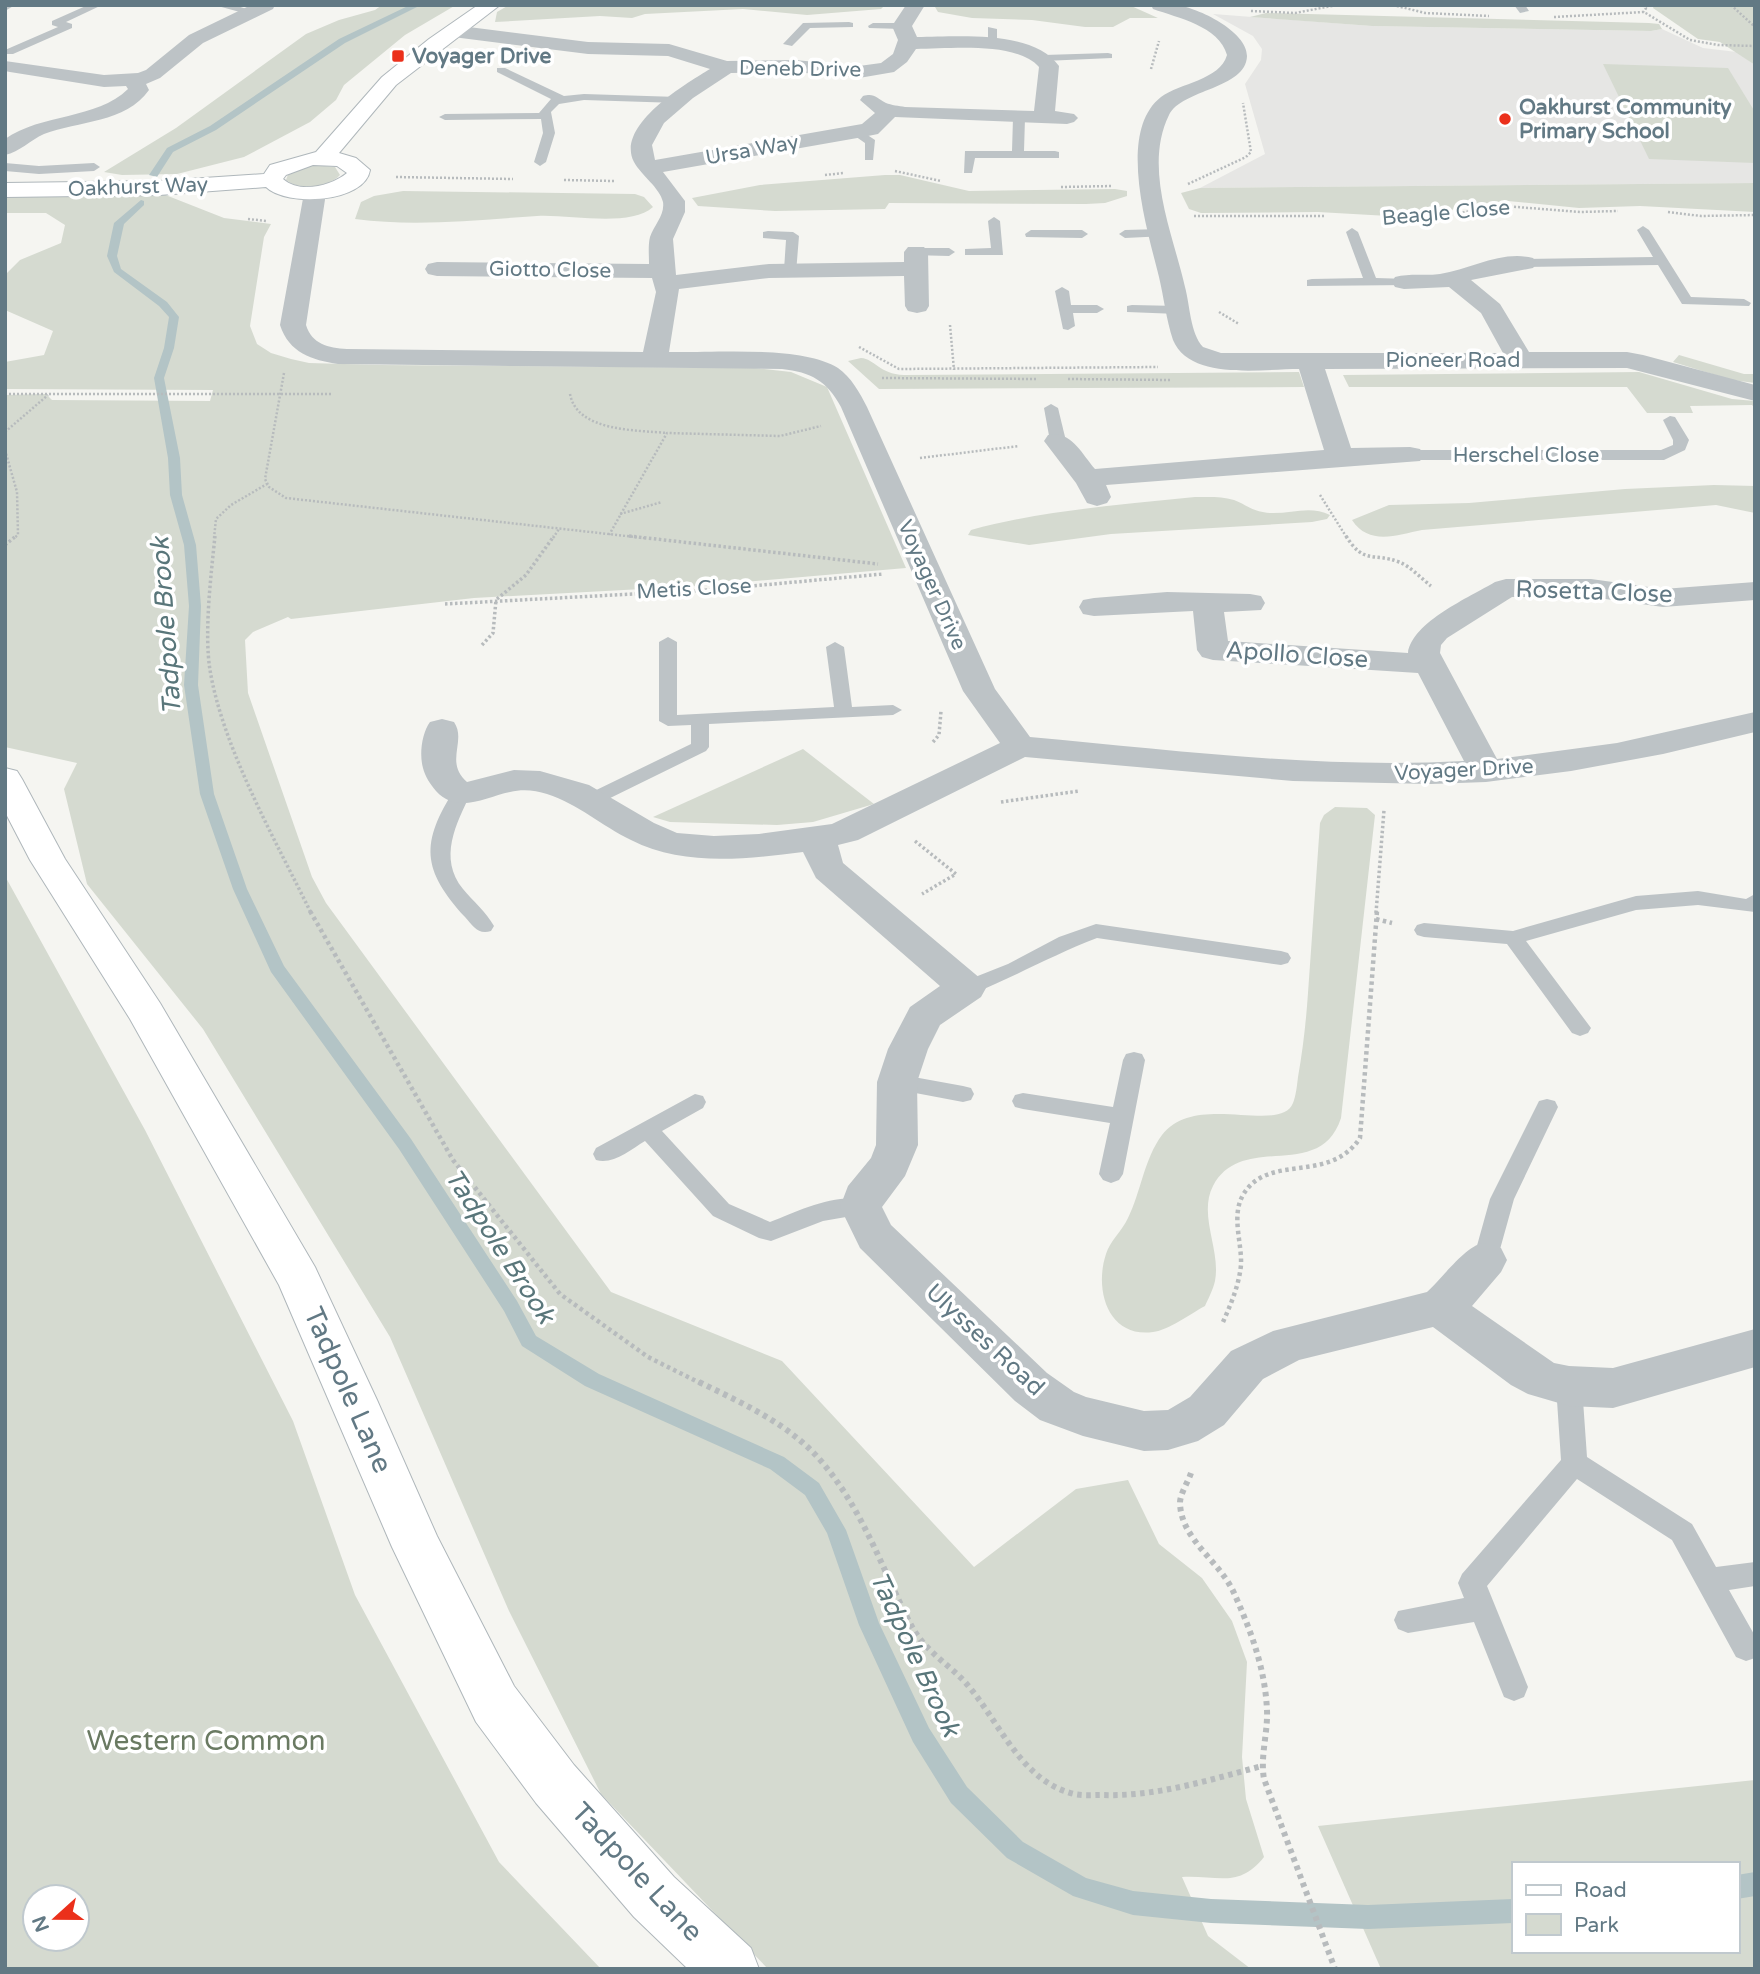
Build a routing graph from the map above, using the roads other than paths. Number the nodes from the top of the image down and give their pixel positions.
1 (97, 5) edge
2 (219, 5) edge
3 (491, 5) edge
4 (916, 5) edge
5 (1160, 5) edge
6 (258, 9) edge
7 (849, 26) dead end
8 (873, 26) dead end
9 (453, 31) junction
10 (905, 34) junction
11 (788, 44) dead end
12 (1108, 56) dead end
13 (1044, 58) junction
14 (7, 59) edge
15 (726, 67) junction
16 (501, 70) dead end
17 (859, 72) junction
18 (133, 80) junction
19 (561, 99) junction
20 (678, 100) junction
21 (890, 111) junction
22 (545, 116) junction
23 (445, 117) dead end
24 (1044, 117) junction
25 (1019, 118) junction
26 (1067, 118) dead end
27 (856, 132) junction
28 (5, 149) edge
29 (1018, 155) junction
30 (1055, 155) dead end
31 (869, 157) dead end
32 (323, 158) junction
33 (540, 162) dead end
34 (5, 167) edge
35 (94, 167) dead end
36 (649, 168) junction
37 (968, 170) dead end
38 (271, 180) junction
39 (5, 190) edge
40 (315, 193) junction
41 (994, 221) dead end
42 (1643, 230) dead end
43 (1352, 232) dead end
44 (1031, 233) dead end
45 (1161, 233) junction
46 (1082, 234) dead end
47 (1125, 234) dead end
48 (768, 235) dead end
49 (949, 252) dead end
50 (970, 252) dead end
51 (916, 261) junction
52 (1662, 261) junction
53 (1525, 263) joint
54 (438, 269) dead end
55 (791, 270) junction
56 (664, 277) junction
57 (1453, 278) junction
58 (1371, 282) junction
59 (1404, 282) joint
60 (1312, 283) dead end
61 (1062, 291) dead end
62 (1744, 303) dead end
63 (917, 306) dead end
64 (1065, 309) junction
65 (1097, 309) dead end
66 (1132, 309) dead end
67 (1178, 310) junction
68 (1068, 326) dead end
69 (655, 359) junction
70 (1520, 360) junction
71 (1310, 361) junction
72 (1755, 393) edge
73 (1051, 408) dead end
74 (1670, 420) dead end
75 (1058, 441) joint
76 (1410, 455) joint
77 (1340, 457) junction
78 (1755, 591) edge
79 (1208, 602) junction
80 (1250, 603) dead end
81 (1094, 607) dead end
82 (668, 642) dead end
83 (835, 647) dead end
84 (1430, 664) junction
85 (893, 710) dead end
86 (844, 712) junction
87 (700, 720) junction
88 (1755, 722) edge
89 (442, 729) dead end
90 (1020, 746) junction
91 (1486, 771) junction
92 (5, 779) edge
93 (462, 793) junction
94 (591, 800) junction
95 (820, 839) junction
96 (1753, 905) edge
97 (484, 926) dead end
98 (1424, 930) dead end
99 (1513, 938) junction
100 (1281, 958) dead end
101 (967, 988) junction
102 (1580, 1028) dead end
103 (1134, 1060) dead end
104 (897, 1082) junction
105 (963, 1094) dead end
106 (1023, 1101) dead end
107 (695, 1102) dead end
108 (1547, 1107) dead end
109 (1121, 1117) junction
110 (648, 1130) junction
111 (604, 1154) dead end
112 (1111, 1174) dead end
113 (861, 1207) junction
114 (1485, 1260) joint
115 (1440, 1307) junction
116 (1755, 1348) edge
117 (1569, 1386) junction
118 (1574, 1463) junction
119 (1755, 1574) edge
120 (1708, 1580) junction
121 (1482, 1608) junction
122 (1408, 1619) dead end
123 (1746, 1648) dead end
124 (1514, 1687) dead end
125 (730, 1969) edge

1 - 14 lane
2 - 6 lane
3 - 9 street
4 - 10 street, Deneb Drive
5 - 45 street
6 - 18 street
7 - 11 lane, Deneb Drive
8 - 10 lane, Deneb Drive
9 - 15 street, Deneb Drive
9 - 32 street
10 - 13 street
10 - 17 street, Deneb Drive
12 - 13 lane
13 - 24 street
14 - 18 street
15 - 17 street, Deneb Drive
15 - 20 street
16 - 19 lane
17 - 21 street
18 - 28 street
19 - 20 lane
19 - 22 lane
20 - 36 street
21 - 25 street
21 - 27 street, Ursa Way
22 - 23 lane
22 - 33 lane
24 - 25 street
24 - 26 street
25 - 29 lane
27 - 31 lane
27 - 36 street, Ursa Way
29 - 30 lane
29 - 37 lane
32 - 38 street, Oakhurst Way
32 - 40 street, Oakhurst Way
34 - 35 lane
36 - 56 street
38 - 39 street, Oakhurst Way
38 - 40 street, Oakhurst Way
40 - 69 street
41 - 50 lane
42 - 52 lane
43 - 58 lane, Beagle Close
44 - 46 lane
45 - 47 lane
45 - 67 street
48 - 55 lane
49 - 51 lane
51 - 55 street, Giotto Close
51 - 63 street
52 - 53 lane
52 - 62 lane
53 - 57 street
54 - 56 street, Giotto Close
55 - 56 street, Giotto Close
56 - 69 street
57 - 59 street
57 - 70 street
58 - 59 lane
58 - 60 lane
61 - 64 lane
64 - 65 lane
64 - 68 lane
66 - 67 lane
67 - 71 street, Pioneer Road
69 - 90 street, Voyager Drive
70 - 71 street, Pioneer Road
70 - 72 street, Pioneer Road
71 - 77 street
73 - 75 lane
74 - 76 lane, Herschel Close
75 - 77 street, Herschel Close
76 - 77 street, Herschel Close
78 - 84 street, Rosetta Close
79 - 80 street, Apollo Close
79 - 81 street, Apollo Close
79 - 84 street, Apollo Close
82 - 87 lane
83 - 86 lane
84 - 91 street
85 - 86 lane
86 - 87 lane
87 - 94 lane
88 - 91 street, Voyager Drive
89 - 93 street
90 - 91 street, Voyager Drive
90 - 95 street
92 - 125 street, Tadpole Lane
93 - 94 street
93 - 97 lane
94 - 95 street
95 - 101 street
96 - 99 lane
98 - 99 lane
99 - 102 lane
100 - 101 lane
101 - 104 street
103 - 109 lane
104 - 105 lane
104 - 113 street
106 - 109 lane
107 - 110 lane
108 - 114 lane
109 - 112 lane
110 - 111 lane
110 - 113 lane
113 - 115 street, Ulysses Road
114 - 115 street, Ulysses Road
115 - 117 street
116 - 117 street
117 - 118 lane
118 - 120 lane
118 - 121 lane
119 - 120 lane
120 - 123 lane
121 - 122 lane
121 - 124 lane

